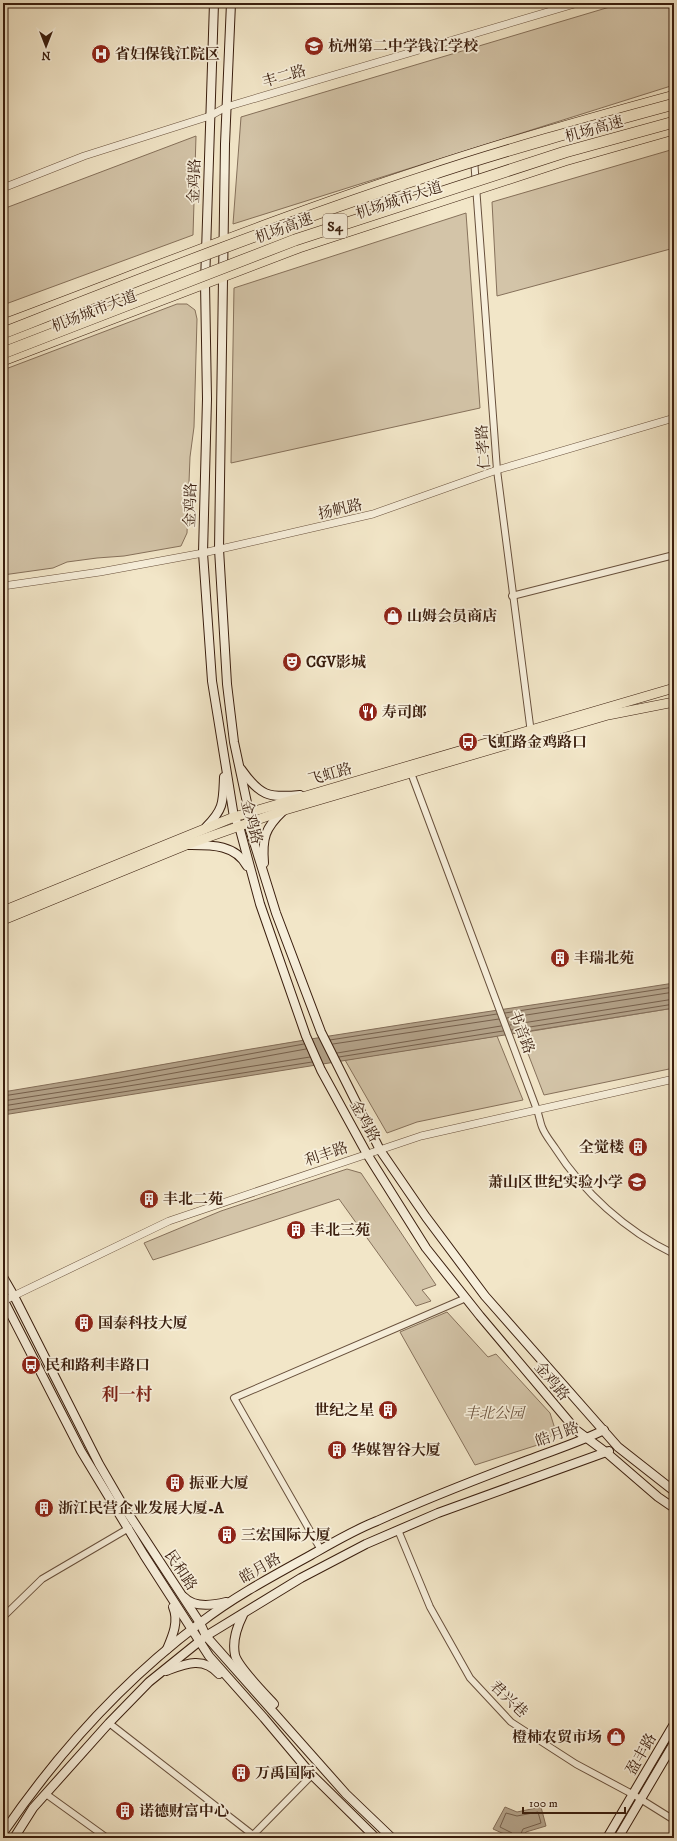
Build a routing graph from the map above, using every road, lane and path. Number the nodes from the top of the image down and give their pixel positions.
1 (214, 3) edge
2 (230, 3) edge
3 (578, 3) edge
4 (674, 95) edge
5 (674, 104) edge
6 (226, 107) junction
7 (210, 116) junction
8 (674, 122) edge
9 (674, 130) edge
10 (473, 153) junction
11 (3, 188) edge
12 (477, 189) junction
13 (223, 240) junction
14 (206, 247) junction
15 (223, 276) junction
16 (205, 283) junction
17 (3, 324) edge
18 (3, 333) edge
19 (3, 353) edge
20 (3, 361) edge
21 (674, 418) edge
22 (497, 470) junction
23 (219, 549) junction
24 (202, 553) junction
25 (674, 555) edge
26 (3, 586) edge
27 (512, 596) junction
28 (674, 688) edge
29 (674, 702) edge
30 (531, 733) junction
31 (225, 765) junction
32 (239, 767) junction
33 (411, 773) junction
34 (309, 794) junction
35 (285, 810) junction
36 (249, 812) junction
37 (234, 817) junction
38 (248, 823) junction
39 (239, 826) junction
40 (206, 827) junction
41 (186, 845) junction
42 (253, 875) junction
43 (266, 882) junction
44 (3, 911) edge
45 (3, 920) edge
46 (674, 1079) edge
47 (537, 1110) junction
48 (380, 1150) junction
49 (367, 1154) junction
50 (674, 1254) edge
51 (3, 1277) edge
52 (14, 1296) junction
53 (466, 1298) junction
54 (3, 1300) edge
55 (604, 1430) junction
56 (588, 1438) junction
57 (618, 1447) junction
58 (607, 1453) junction
59 (674, 1491) edge
60 (674, 1508) edge
61 (129, 1528) junction
62 (398, 1530) junction
63 (321, 1550) junction
64 (166, 1589) junction
65 (178, 1591) junction
66 (233, 1600) junction
67 (243, 1614) junction
68 (3, 1617) edge
69 (200, 1623) junction
70 (192, 1630) junction
71 (206, 1636) junction
72 (199, 1641) junction
73 (166, 1651) junction
74 (160, 1674) junction
75 (264, 1718) junction
76 (109, 1723) junction
77 (674, 1724) edge
78 (286, 1726) junction
79 (674, 1743) edge
80 (312, 1775) junction
81 (46, 1794) junction
82 (637, 1797) junction
83 (674, 1820) edge
84 (3, 1833) edge
85 (252, 1836) edge
86 (14, 1838) edge
87 (108, 1838) edge
88 (376, 1838) edge
89 (392, 1838) edge
90 (607, 1838) edge
91 (618, 1838) edge

1 - 7 main road, 金鸡路
2 - 6 main road, 金鸡路
3 - 6 street, 丰二路
4 - 10 main road, 机场城市大道
5 - 18 highway, 机场高速 / S4, bridge
6 - 7 street, 丰二路
6 - 13 main road, 金鸡路
7 - 11 street, 丰二路
7 - 14 main road, 金鸡路
8 - 19 highway, 机场高速 / S4, bridge
9 - 12 main road, 机场城市大道
10 - 12 street, 仁孝路
10 - 13 main road, 机场城市大道
12 - 15 main road, 机场城市大道
12 - 22 street, 仁孝路
13 - 14 main road, 机场城市大道
13 - 15 main road, 金鸡路
14 - 16 main road, 金鸡路
14 - 17 main road, 机场城市大道
15 - 16 main road, 机场城市大道
15 - 23 main road, 金鸡路
16 - 20 main road, 机场城市大道
16 - 24 main road, 金鸡路
21 - 22 street, 扬帆路
22 - 23 street, 扬帆路
22 - 27 street, 仁孝路
23 - 24 street, 扬帆路
23 - 32 main road, 金鸡路
24 - 26 street, 扬帆路
24 - 31 main road, 金鸡路
25 - 27 street
27 - 30 street, 仁孝路
28 - 30 main road, 飞虹路
29 - 30 main road, 飞虹路
30 - 33 main road, 飞虹路
30 - 34 main road, 飞虹路
31 - 37 main road, 金鸡路
31 - 40 main road
32 - 34 main road
32 - 36 main road, 金鸡路
33 - 35 main road, 飞虹路
33 - 47 street, 书音路
34 - 36 main road, 飞虹路
35 - 38 main road, 飞虹路
35 - 43 main road
36 - 37 main road, 飞虹路
36 - 38 main road, 金鸡路
37 - 39 main road, 金鸡路
37 - 40 main road, 飞虹路
38 - 39 main road, 飞虹路
38 - 43 main road, 金鸡路
39 - 41 main road, 飞虹路
39 - 42 main road, 金鸡路
40 - 44 main road, 飞虹路
41 - 42 main road
41 - 45 main road, 飞虹路
42 - 49 main road, 金鸡路
43 - 48 main road, 金鸡路
46 - 47 street, 利丰路
47 - 48 street, 利丰路
47 - 50 street, 书音路
48 - 49 street, 利丰路
48 - 55 main road, 金鸡路
49 - 52 street, 利丰路
49 - 53 main road, 金鸡路
51 - 52 main road, 民和路
52 - 54 street, 利丰路
52 - 65 main road, 民和路
53 - 56 main road, 金鸡路
53 - 63 street
54 - 61 main road, 民和路
55 - 56 main road, 皓月路
55 - 57 main road, 金鸡路
56 - 58 main road, 金鸡路
56 - 63 main road, 皓月路
57 - 58 main road, 皓月路
57 - 59 main road, 金鸡路
58 - 60 main road, 金鸡路
58 - 62 main road, 皓月路
61 - 64 main road, 民和路
61 - 68 street
62 - 67 main road, 皓月路
62 - 82 street, 君兴巷
63 - 66 main road, 皓月路
64 - 70 main road, 民和路
64 - 73 main road
65 - 66 main road
65 - 69 main road, 民和路
66 - 69 main road, 皓月路
67 - 71 main road, 皓月路
67 - 78 main road
69 - 70 main road, 皓月路
69 - 71 main road, 民和路
70 - 72 main road, 民和路
70 - 73 main road, 皓月路
71 - 72 main road, 皓月路
71 - 78 main road, 民和路
72 - 74 main road, 皓月路
72 - 75 main road, 民和路
73 - 84 main road, 皓月路
74 - 75 main road
74 - 76 main road, 皓月路
75 - 80 main road, 民和路
76 - 81 main road, 皓月路
76 - 85 street
77 - 82 main road, 盈丰路
78 - 89 main road, 民和路
79 - 82 main road, 盈丰路
80 - 85 street
80 - 88 main road, 民和路
81 - 86 main road, 皓月路
81 - 87 street
82 - 83 street, 君兴巷
82 - 90 main road, 盈丰路
82 - 91 main road, 盈丰路

